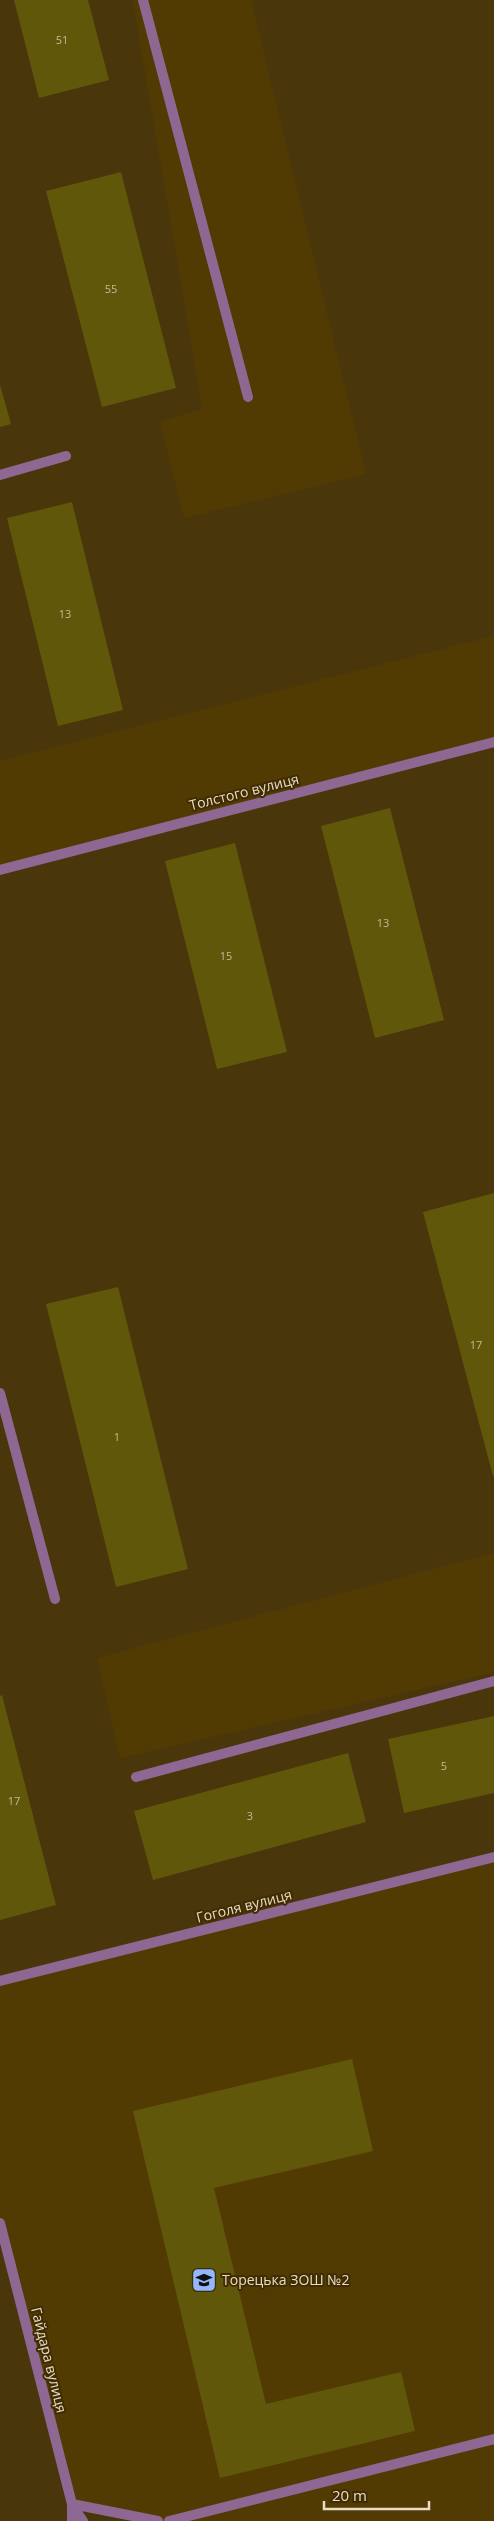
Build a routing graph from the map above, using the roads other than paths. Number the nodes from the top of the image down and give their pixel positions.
1 (144, 0) edge
2 (248, 397) dead end
3 (66, 456) dead end
4 (0, 475) edge
5 (494, 742) edge
6 (0, 870) edge
7 (0, 1393) edge
8 (55, 1599) dead end
9 (494, 1681) edge
10 (136, 1777) dead end
11 (494, 1857) edge
12 (0, 1981) edge
13 (0, 2223) edge
14 (494, 2439) edge
15 (72, 2504) junction
16 (72, 2521) edge
17 (82, 2521) edge
18 (158, 2521) edge
19 (169, 2521) edge

1 - 2 street
3 - 4 street
5 - 6 street, Толстого вулиця
7 - 8 street
9 - 10 street
11 - 12 street, Гоголя вулиця
13 - 15 street, Гайдара вулиця
14 - 19 street
15 - 16 street
15 - 17 street
15 - 18 street

